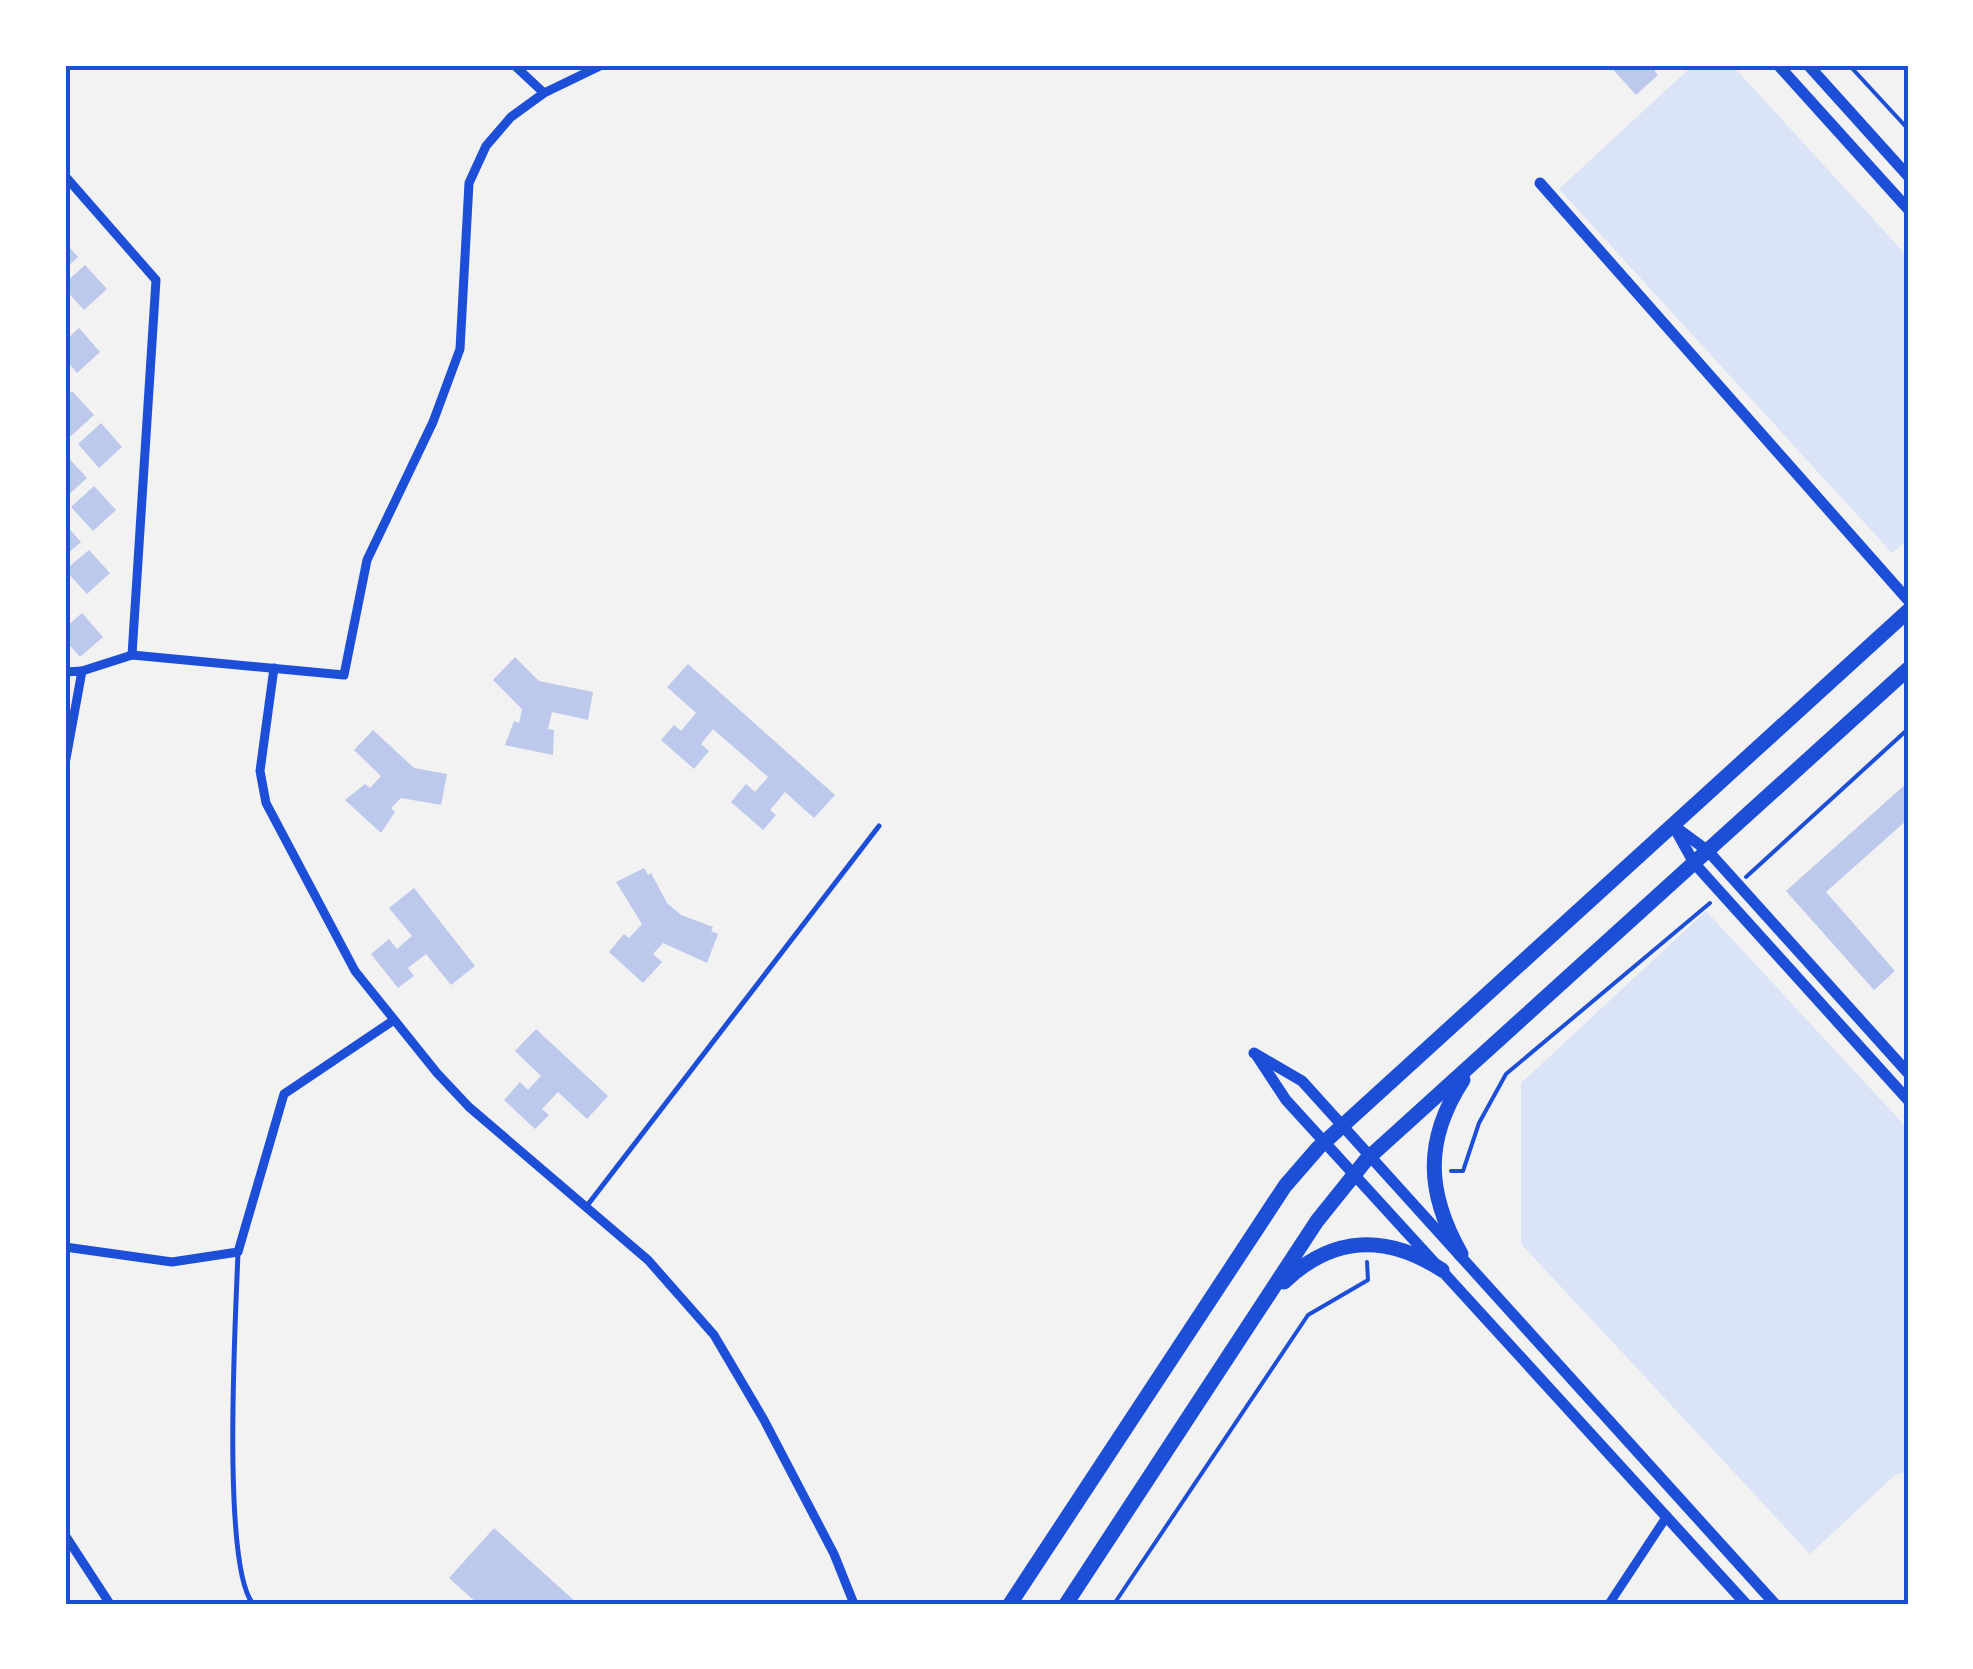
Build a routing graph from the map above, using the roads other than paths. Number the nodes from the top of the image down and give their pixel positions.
1 (514, 65) edge
2 (602, 65) edge
3 (1778, 65) edge
4 (1808, 65) edge
5 (544, 93) junction
6 (65, 176) edge
7 (1908, 176) edge
8 (1540, 183) dead end
9 (77, 190) junction
10 (65, 201) edge
11 (1908, 210) edge
12 (1908, 600) edge
13 (1908, 612) edge
14 (132, 654) junction
15 (274, 668) junction
16 (1908, 669) edge
17 (67, 670) edge
18 (82, 671) junction
19 (65, 764) edge
20 (1673, 825) junction
21 (879, 826) dead end
22 (1708, 851) junction
23 (1694, 863) junction
24 (394, 1020) junction
25 (1482, 1054) junction
26 (1908, 1073) edge
27 (1908, 1100) edge
28 (1345, 1126) junction
29 (1325, 1142) junction
30 (1372, 1155) junction
31 (1354, 1175) junction
32 (586, 1207) junction
33 (65, 1247) edge
34 (238, 1252) junction
35 (1461, 1254) junction
36 (1442, 1270) junction
37 (1266, 1298) junction
38 (1667, 1516) junction
39 (65, 1534) edge
40 (110, 1604) edge
41 (253, 1604) edge
42 (854, 1604) edge
43 (1010, 1604) edge
44 (1066, 1604) edge
45 (1609, 1604) edge
46 (1746, 1604) edge
47 (1775, 1604) edge

1 - 5 street
2 - 5 street
3 - 11 street
4 - 7 street
5 - 15 street
6 - 9 street
8 - 12 street
9 - 10 street
9 - 14 street
13 - 20 main road
14 - 15 street
14 - 18 street
15 - 24 street
16 - 22 main road
17 - 18 street
18 - 19 street
20 - 22 street
20 - 23 street
20 - 28 main road
21 - 32 lane
22 - 23 main road
22 - 26 street
23 - 25 main road
23 - 27 street
24 - 32 street
24 - 34 street
25 - 30 main road
25 - 35 main road
28 - 29 main road
28 - 29 street
28 - 30 street
29 - 31 street
29 - 43 main road
30 - 31 main road
30 - 35 street
31 - 36 street
31 - 37 main road
32 - 42 street
33 - 34 street
34 - 41 lane
35 - 47 street
36 - 37 main road
36 - 38 street
37 - 44 main road
38 - 45 street
38 - 46 street
39 - 40 street

